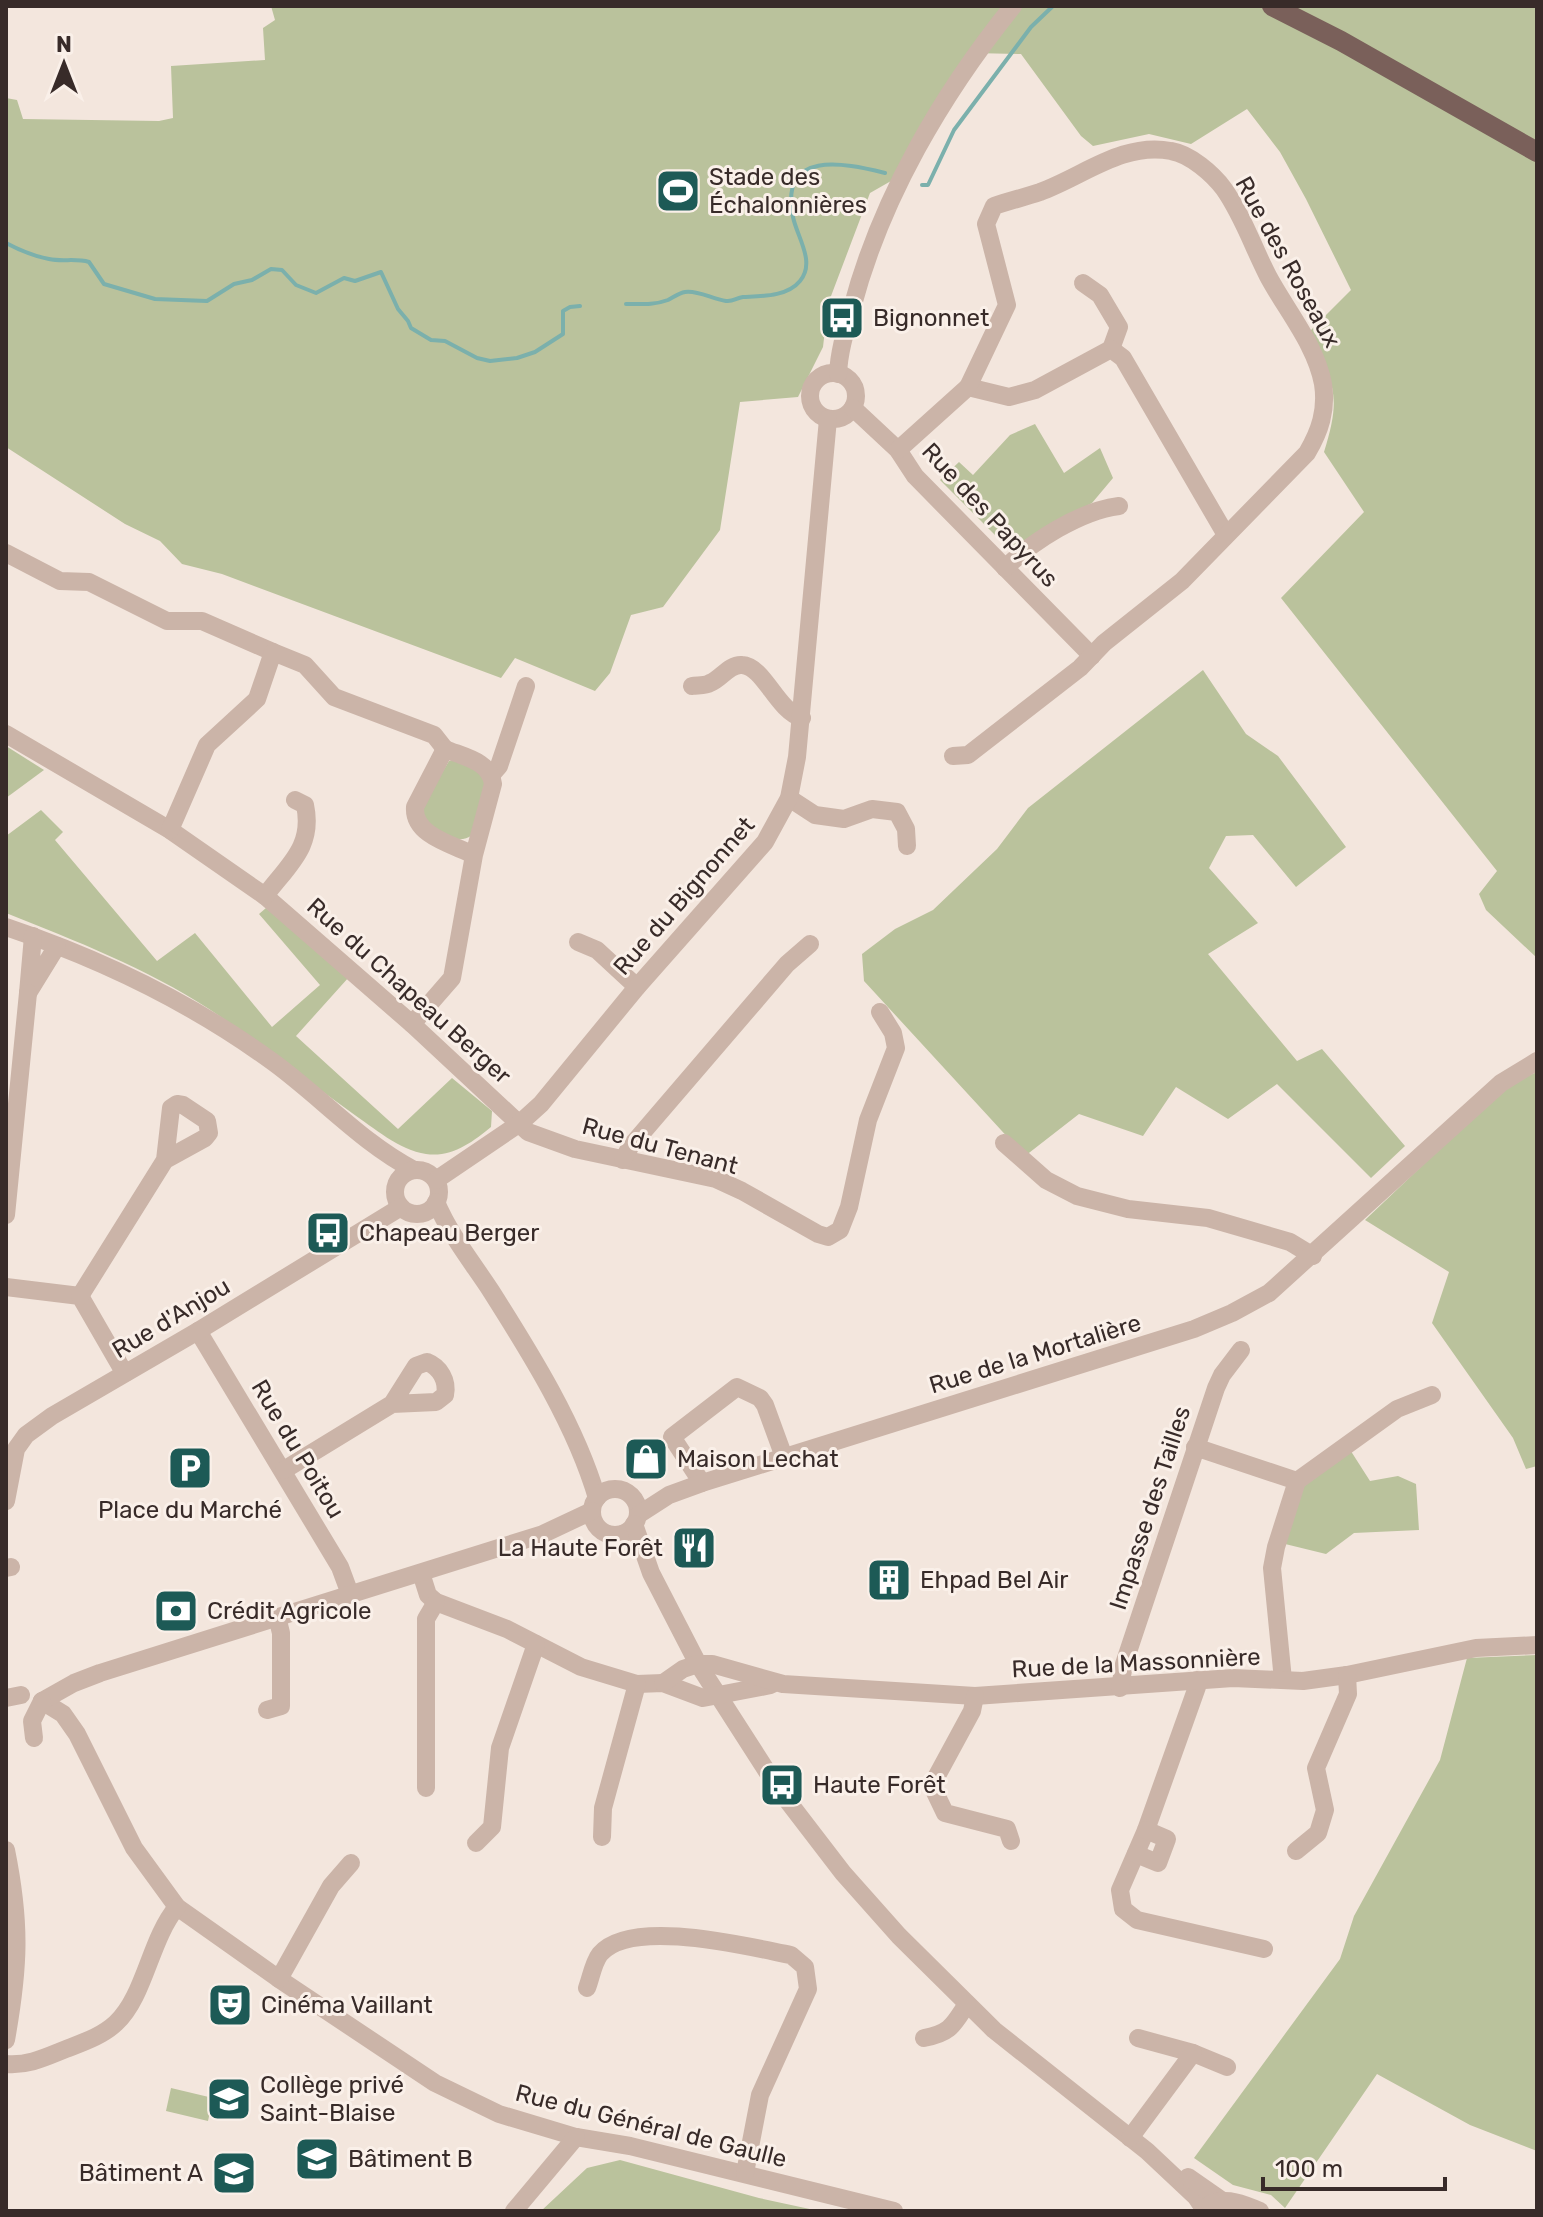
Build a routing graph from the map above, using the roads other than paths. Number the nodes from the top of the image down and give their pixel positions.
1 (1013, 6) edge
2 (1272, 6) edge
3 (1537, 152) edge
4 (1083, 283) dead end
5 (1111, 349) junction
6 (838, 374) junction
7 (968, 387) junction
8 (853, 408) junction
9 (828, 419) junction
10 (898, 450) junction
11 (1119, 506) dead end
12 (1226, 535) junction
13 (6, 553) edge
14 (1005, 568) junction
15 (273, 652) junction
16 (1092, 656) junction
17 (526, 686) dead end
18 (692, 686) dead end
19 (802, 718) junction
20 (6, 734) edge
21 (445, 749) junction
22 (953, 756) dead end
23 (492, 774) junction
24 (789, 798) junction
25 (295, 800) dead end
26 (170, 830) junction
27 (907, 846) dead end
28 (474, 855) junction
29 (265, 896) junction
30 (6, 927) edge
31 (33, 936) junction
32 (578, 942) dead end
33 (810, 944) dead end
34 (57, 946) junction
35 (637, 987) junction
36 (28, 993) junction
37 (880, 1012) dead end
38 (412, 1024) junction
39 (1537, 1061) edge
40 (14, 1074) edge
41 (343, 1119) junction
42 (520, 1123) junction
43 (1004, 1143) dead end
44 (165, 1160) dead end
45 (623, 1160) junction
46 (414, 1170) junction
47 (436, 1180) junction
48 (395, 1188) junction
49 (401, 1207) junction
50 (429, 1208) junction
51 (6, 1215) edge
52 (1313, 1256) junction
53 (6, 1287) edge
54 (80, 1296) junction
55 (198, 1331) junction
56 (1241, 1350) dead end
57 (127, 1372) junction
58 (1432, 1395) dead end
59 (392, 1404) dead end
60 (578, 1445) junction
61 (1195, 1447) junction
62 (784, 1457) junction
63 (284, 1470) junction
64 (1297, 1481) junction
65 (702, 1483) junction
66 (624, 1493) junction
67 (669, 1495) junction
68 (6, 1501) edge
69 (601, 1518) junction
70 (636, 1519) junction
71 (421, 1573) junction
72 (651, 1573) junction
73 (350, 1594) junction
74 (436, 1602) junction
75 (277, 1617) junction
76 (536, 1644) junction
77 (1537, 1645) edge
78 (698, 1664) junction
79 (1347, 1675) junction
80 (1197, 1680) junction
81 (1283, 1680) junction
82 (663, 1683) junction
83 (637, 1684) junction
84 (783, 1684) junction
85 (1120, 1688) junction
86 (718, 1696) junction
87 (975, 1696) junction
88 (42, 1701) junction
89 (267, 1710) dead end
90 (34, 1738) dead end
91 (426, 1788) dead end
92 (602, 1837) dead end
93 (1011, 1841) dead end
94 (476, 1843) dead end
95 (6, 1850) edge
96 (1296, 1851) dead end
97 (351, 1863) dead end
98 (177, 1907) junction
99 (1264, 1949) dead end
100 (279, 1979) junction
101 (587, 1988) dead end
102 (967, 2004) junction
103 (924, 2038) dead end
104 (1138, 2038) dead end
105 (6, 2040) edge
106 (1193, 2053) junction
107 (6, 2064) edge
108 (1227, 2067) dead end
109 (576, 2137) junction
110 (1130, 2138) junction
111 (1147, 2151) junction
112 (745, 2173) junction
113 (1221, 2200) junction
114 (1203, 2210) edge
115 (514, 2211) edge
116 (894, 2211) edge
117 (1260, 2211) edge

1 - 6 street
2 - 3 main road
4 - 5 street
5 - 7 street
5 - 12 street
6 - 8 street
6 - 9 street
7 - 10 street, Rue des Roseaux
7 - 12 street, Rue des Roseaux
8 - 9 street
8 - 10 street, Rue des Papyrus
9 - 19 street, Rue du Bignonnet
10 - 14 street, Rue des Papyrus
11 - 14 street
12 - 16 street, Rue des Roseaux
13 - 15 street
14 - 16 street, Rue des Papyrus
15 - 21 street
15 - 26 street
16 - 22 street, Rue des Roseaux
17 - 23 street
18 - 19 street
19 - 24 street, Rue du Bignonnet
20 - 26 street, Rue du Chapeau Berger
21 - 23 street
21 - 28 street
23 - 28 street
24 - 27 street
24 - 35 street, Rue du Bignonnet
25 - 29 street
26 - 29 street, Rue du Chapeau Berger
28 - 38 street
29 - 38 street, Rue du Chapeau Berger
30 - 31 street
31 - 34 street
31 - 36 street
32 - 35 street
33 - 45 street
34 - 36 street
34 - 41 street
35 - 42 street, Rue du Bignonnet
36 - 40 street
37 - 45 street, Rue du Tenant
38 - 42 street, Rue du Chapeau Berger
39 - 52 street, Rue de la Mortalière
40 - 51 street
41 - 46 street
41 - 48 street
42 - 45 street, Rue du Tenant
42 - 47 street, Rue du Bignonnet
43 - 52 street
44 - 54 street
46 - 47 street
46 - 48 street
47 - 50 street
48 - 49 street
49 - 50 street
49 - 55 street, Rue d'Anjou
50 - 60 street
52 - 62 street, Rue de la Mortalière
53 - 54 street
54 - 57 street
55 - 57 street, Rue d'Anjou
55 - 63 street, Rue du Poitou
56 - 61 street, Impasse des Tailles
57 - 68 street, Rue d'Anjou
58 - 64 street
59 - 63 street
60 - 66 street
60 - 69 street
61 - 64 street
61 - 85 street, Impasse des Tailles
62 - 65 street, Rue de la Mortalière
62 - 65 street
63 - 73 street, Rue du Poitou
64 - 81 street
65 - 67 street, Rue de la Mortalière
66 - 67 street, Rue de la Mortalière
66 - 69 street
66 - 70 street
67 - 70 street, Rue de la Mortalière
69 - 70 street, Rue de la Mortalière
69 - 71 street
69 - 72 street
70 - 72 street
71 - 73 street
71 - 74 street
72 - 78 street
73 - 75 street
74 - 76 street
74 - 91 street
75 - 88 street
75 - 89 street
76 - 83 street
76 - 94 street
77 - 79 street, Rue de la Massonnière
78 - 82 street
78 - 84 street, Rue de la Massonnière
78 - 86 street
79 - 81 street, Rue de la Massonnière
79 - 96 street
80 - 81 street, Rue de la Massonnière
80 - 85 street, Rue de la Massonnière
80 - 99 street
82 - 83 street
82 - 86 street
83 - 92 street
84 - 86 street, Rue de la Massonnière
84 - 87 street, Rue de la Massonnière
85 - 87 street, Rue de la Massonnière
86 - 102 street
87 - 93 street
88 - 90 street
88 - 98 street, Rue du Général de Gaulle
95 - 105 street
97 - 100 street
98 - 100 street, Rue du Général de Gaulle
98 - 107 street
100 - 109 street, Rue du Général de Gaulle
101 - 112 street
102 - 103 street
102 - 110 street
104 - 106 street
106 - 108 street
106 - 110 street
109 - 112 street, Rue du Général de Gaulle
109 - 115 street
110 - 111 street
111 - 113 street
111 - 114 street
112 - 116 street, Rue du Général de Gaulle
113 - 114 street
113 - 117 street

